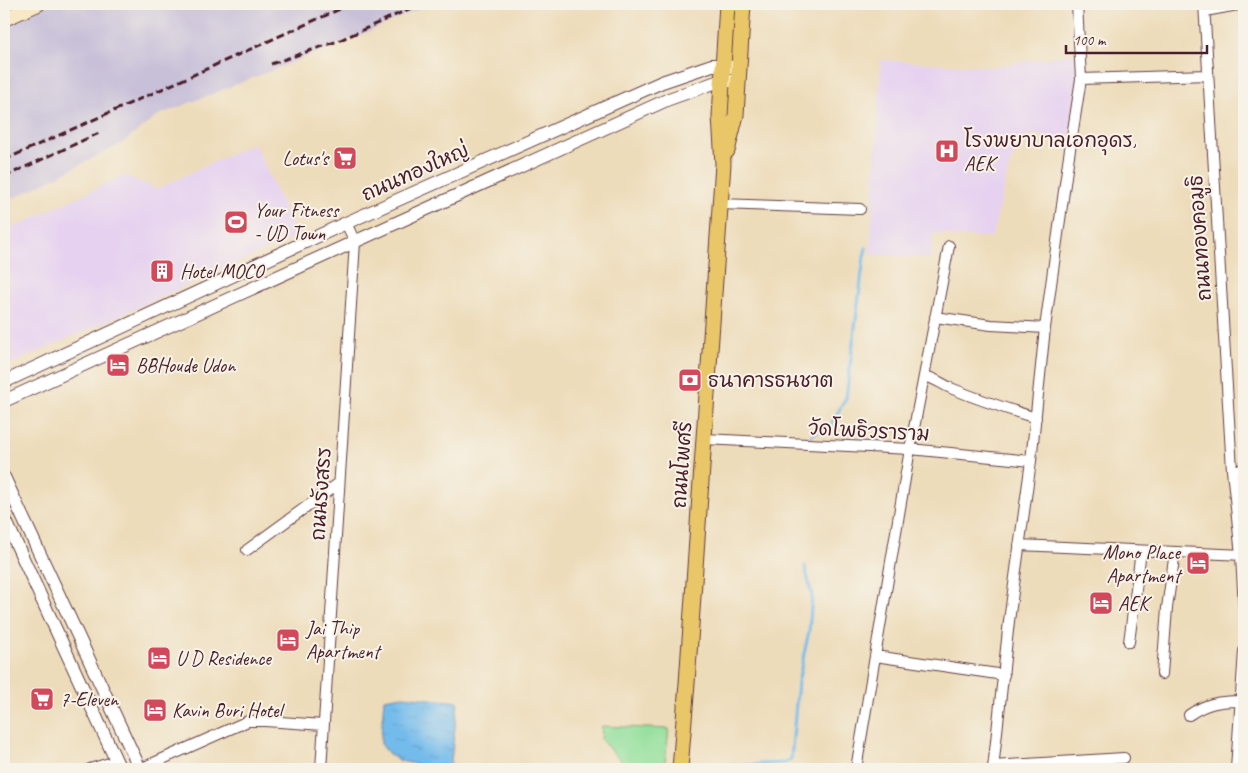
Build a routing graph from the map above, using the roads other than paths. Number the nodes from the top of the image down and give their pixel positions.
1 (38, 4) edge
2 (728, 4) edge
3 (744, 4) edge
4 (1077, 4) edge
5 (1243, 4) edge
6 (1204, 7) edge
7 (4, 19) edge
8 (741, 28) junction
9 (731, 74) junction
10 (1208, 75) junction
11 (1081, 79) junction
12 (662, 82) junction
13 (669, 99) junction
14 (736, 115) junction
15 (723, 164) junction
16 (720, 204) junction
17 (860, 209) dead end
18 (346, 223) junction
19 (355, 242) junction
20 (949, 246) dead end
21 (935, 317) junction
22 (1045, 328) junction
23 (924, 376) junction
24 (4, 382) edge
25 (4, 401) edge
26 (1036, 418) junction
27 (704, 439) junction
28 (910, 450) junction
29 (1031, 461) junction
30 (1232, 470) junction
31 (1244, 470) edge
32 (4, 477) edge
33 (340, 483) junction
34 (4, 516) edge
35 (1019, 545) junction
36 (247, 550) dead end
37 (1141, 551) junction
38 (1175, 552) junction
39 (1243, 555) edge
40 (48, 574) junction
41 (32, 581) junction
42 (62, 603) junction
43 (1244, 608) edge
44 (46, 609) junction
45 (1128, 642) dead end
46 (1244, 652) edge
47 (875, 656) junction
48 (1162, 674) dead end
49 (1004, 675) junction
50 (1241, 701) junction
51 (1189, 715) dead end
52 (324, 725) junction
53 (132, 753) junction
54 (1124, 758) dead end
55 (118, 765) edge
56 (993, 768) edge
57 (90, 769) edge
58 (140, 769) edge
59 (321, 769) edge
60 (680, 769) edge
61 (856, 769) edge
62 (1236, 769) edge

1 - 7 main road
2 - 9 main road, ถนนโพศรี
3 - 8 main road, ถนนโพศรี
4 - 11 street
5 - 6 street
6 - 10 street, ถนนทองคอมูธิ
8 - 9 main road, ถนนโพศรี
8 - 14 main road
9 - 12 street, ถนนทองใหญ่
9 - 13 street, ถนนทองใหญ่
9 - 14 main road, ถนนโพศรี
9 - 15 main road, ถนนโพศรี
10 - 11 street
10 - 30 street, ถนนทองคอมูธิ
11 - 22 street
12 - 13 street
12 - 18 street, ถนนทองใหญ่
13 - 19 street, ถนนทองใหญ่
14 - 15 main road, ถนนโพศรี
15 - 16 main road, ถนนโพศรี
16 - 17 street
16 - 27 main road, ถนนโพศรี
18 - 19 street, ถนนรังสรร
18 - 24 street, ถนนทองใหญ่
19 - 25 street, ถนนทองใหญ่
19 - 33 street, ถนนรังสรร
20 - 21 street
21 - 22 street
21 - 23 street
22 - 26 street
23 - 26 street
23 - 28 street
26 - 29 street
27 - 28 street, วัดโพธิวราราม
27 - 60 main road, ถนนโพศรี
28 - 29 street, วัดโพธิวราราม
28 - 47 street
29 - 35 street
30 - 31 street
30 - 39 street, ถนนทองคอมูธิ
32 - 40 street
33 - 36 street
33 - 52 street, ถนนรังสรร
34 - 41 street
35 - 37 street
35 - 49 street
37 - 38 street
37 - 45 street
38 - 39 street
38 - 48 street
39 - 43 street, ถนนทองคอมูธิ
40 - 41 street
40 - 42 street
41 - 44 street
42 - 44 street
42 - 53 street
44 - 55 street
46 - 50 street
47 - 49 street
47 - 61 street
49 - 56 street
50 - 51 street
50 - 62 street
52 - 58 street
52 - 59 street, ถนนรังสรร
53 - 55 street
53 - 58 street
54 - 56 street
55 - 57 street

